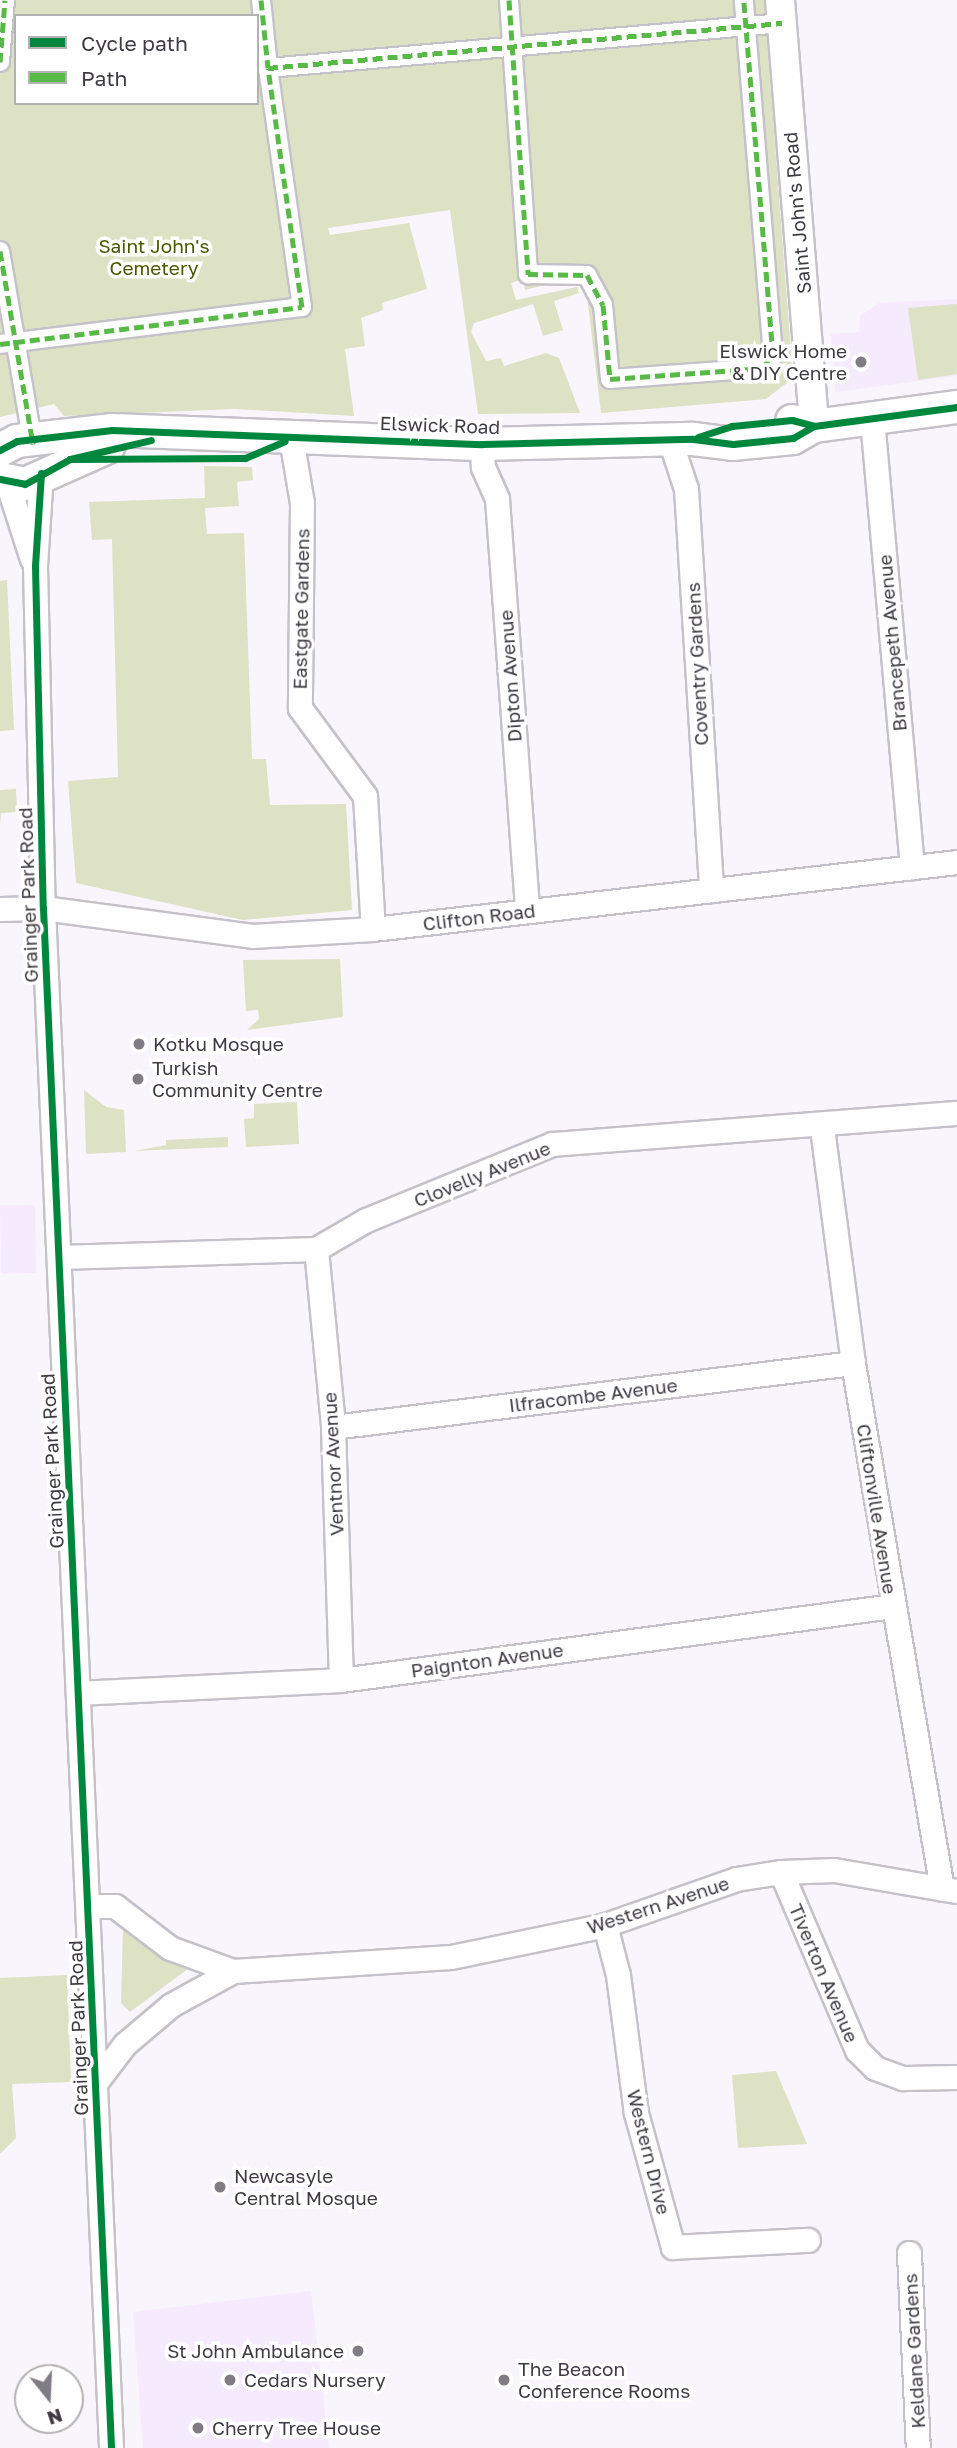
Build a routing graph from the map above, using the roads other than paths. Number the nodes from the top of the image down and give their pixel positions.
1 (5, 0) edge
2 (261, 0) edge
3 (509, 0) edge
4 (744, 0) edge
5 (781, 11) edge
6 (2, 20) edge
7 (746, 26) junction
8 (513, 46) junction
9 (0, 62) edge
10 (268, 68) junction
11 (0, 251) edge
12 (7, 343) edge
13 (957, 407) edge
14 (814, 426) junction
15 (873, 427) junction
16 (679, 447) junction
17 (292, 451) junction
18 (483, 455) junction
19 (10, 462) edge
20 (35, 566) junction
21 (957, 862) edge
22 (912, 867) junction
23 (711, 890) junction
24 (43, 908) junction
25 (0, 909) edge
26 (527, 911) junction
27 (373, 929) junction
28 (957, 1113) edge
29 (822, 1128) junction
30 (316, 1249) junction
31 (59, 1257) junction
32 (853, 1363) junction
33 (333, 1427) junction
34 (893, 1606) junction
35 (341, 1680) junction
36 (78, 1693) junction
37 (781, 1872) junction
38 (949, 1890) edge
39 (89, 1906) junction
40 (605, 1925) junction
41 (233, 1971) junction
42 (957, 2077) edge
43 (96, 2082) junction
44 (808, 2240) dead end
45 (909, 2253) dead end
46 (111, 2448) edge
47 (918, 2448) edge

1 - 6 street
2 - 10 street
3 - 8 street
4 - 7 street
5 - 7 street
5 - 14 street, Saint John's Road
6 - 9 street
7 - 8 street
7 - 8 street
8 - 10 street
10 - 12 street
11 - 12 street
12 - 19 street
13 - 15 main road, Elswick Road
14 - 15 main road, Elswick Road
14 - 16 main road, Elswick Road
15 - 22 street, Brancepeth Avenue
16 - 18 main road, Elswick Road
16 - 23 street, Coventry Gardens
17 - 18 main road, Elswick Road
17 - 19 main road, Elswick Road
17 - 27 street, Eastgate Gardens
18 - 26 street, Dipton Avenue
19 - 20 street, Grainger Park Road
19 - 20 street, Grainger Park Road
20 - 24 street, Grainger Park Road
21 - 22 street, Clifton Road
22 - 23 street, Clifton Road
23 - 26 street, Clifton Road
24 - 25 street, Clifton Road
24 - 27 street, Clifton Road
24 - 31 street, Grainger Park Road
26 - 27 street, Clifton Road
28 - 29 street, Clovelly Avenue
29 - 30 street, Clovelly Avenue
29 - 32 street, Cliftonville Avenue
30 - 31 street, Clovelly Avenue
30 - 33 street, Ventnor Avenue
31 - 36 street, Grainger Park Road
32 - 33 street, Ilfracombe Avenue
32 - 34 street, Cliftonville Avenue
33 - 35 street, Ventnor Avenue
34 - 35 street, Paignton Avenue
34 - 38 street, Cliftonville Avenue
35 - 36 street, Paignton Avenue
36 - 39 street, Grainger Park Road
37 - 38 street, Western Avenue
37 - 40 street, Western Avenue
37 - 42 street, Tiverton Avenue
39 - 41 street, Western Avenue
39 - 43 street, Grainger Park Road
40 - 41 street, Western Avenue
40 - 44 street, Western Drive
41 - 43 street, Western Avenue
43 - 46 street, Grainger Park Road
45 - 47 street, Keldane Gardens

